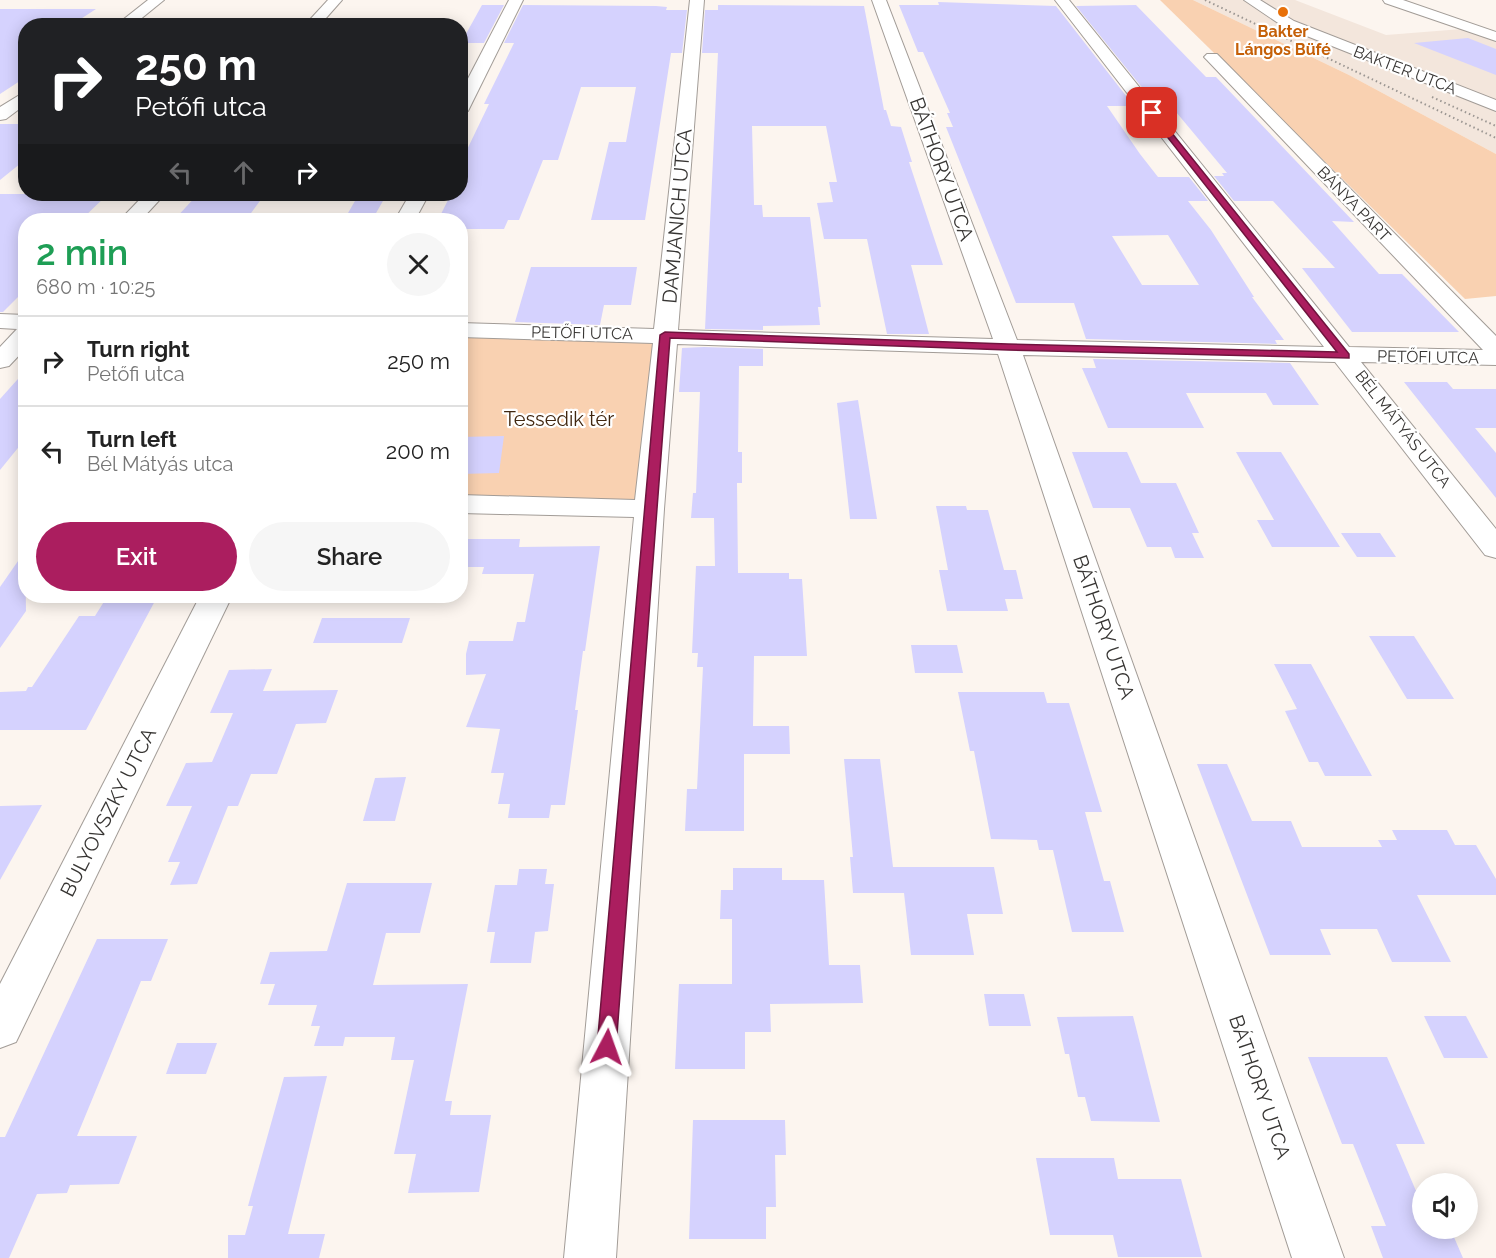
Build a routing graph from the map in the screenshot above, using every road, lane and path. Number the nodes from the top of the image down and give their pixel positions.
1 (157, 0) edge
2 (335, 0) edge
3 (516, 0) edge
4 (697, 0) edge
5 (879, 0) edge
6 (1062, 0) edge
7 (1251, 0) edge
8 (1390, 0) edge
9 (133, 18) edge
10 (318, 18) edge
11 (1496, 37) edge
12 (1212, 57) dead end
13 (468, 95) edge
14 (18, 102) edge
15 (1496, 106) edge
16 (0, 115) edge
17 (148, 201) edge
18 (137, 213) edge
19 (0, 321) edge
20 (18, 321) edge
21 (468, 330) edge
22 (665, 335) junction
23 (18, 342) edge
24 (1008, 347) junction
25 (1496, 350) edge
26 (1345, 356) junction
27 (1496, 358) edge
28 (0, 361) edge
29 (468, 504) edge
30 (649, 509) junction
31 (1496, 549) edge
32 (213, 603) edge
33 (0, 1029) edge
34 (590, 1258) edge
35 (1318, 1258) edge

1 - 9 street
2 - 10 street
3 - 13 street
4 - 22 street, DAMJANICH UTCA
5 - 24 street, BÁTHORY UTCA
6 - 26 street, BÉL MÁTYÁS UTCA
7 - 15 street, BAKTER UTCA
8 - 11 street
12 - 25 street, BÁNYA PART
14 - 16 street
17 - 18 street
19 - 20 street
21 - 22 street, PETŐFI UTCA
22 - 24 street, PETŐFI UTCA
22 - 30 street, DAMJANICH UTCA
23 - 28 street
24 - 26 street, PETŐFI UTCA
24 - 35 street, BÁTHORY UTCA
26 - 27 street, PETŐFI UTCA
26 - 31 street, BÉL MÁTYÁS UTCA
29 - 30 street
30 - 34 street, DAMJANICH UTCA
32 - 33 street, BULYOVSZKY UTCA

